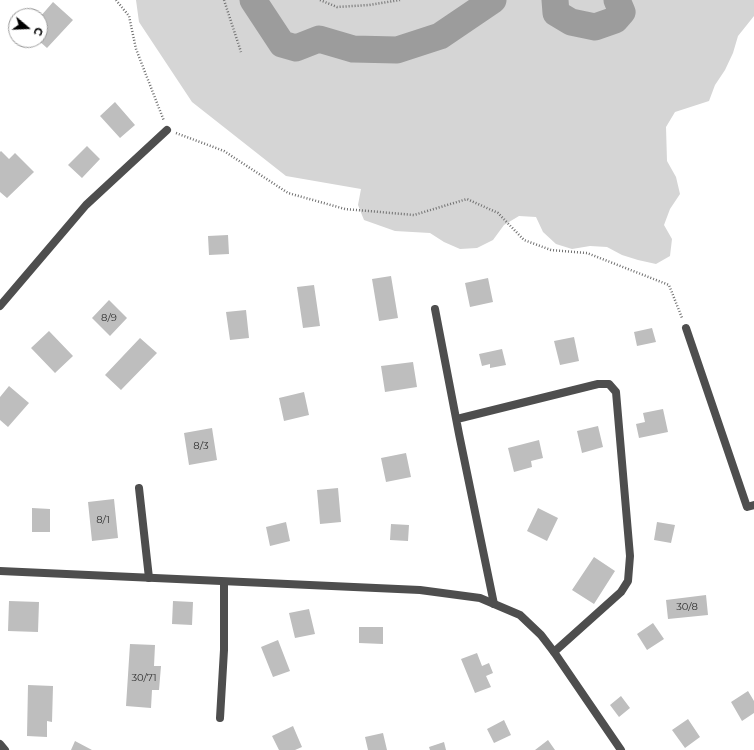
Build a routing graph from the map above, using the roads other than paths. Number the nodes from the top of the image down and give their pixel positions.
1 (167, 130) road end
2 (0, 306) edge
3 (435, 309) dead end
4 (686, 328) road end
5 (457, 419) junction
6 (139, 488) dead end
7 (754, 505) edge
8 (0, 571) edge
9 (149, 578) junction
10 (224, 582) junction
11 (494, 604) junction
12 (554, 652) junction
13 (220, 718) dead end
14 (0, 744) edge
15 (5, 750) edge
16 (621, 750) edge

1 - 2 street
3 - 5 street
4 - 7 street
5 - 11 street
5 - 12 street
6 - 9 street
8 - 9 street
9 - 10 street
10 - 11 street
10 - 13 street
11 - 12 street
12 - 16 street
14 - 15 street

